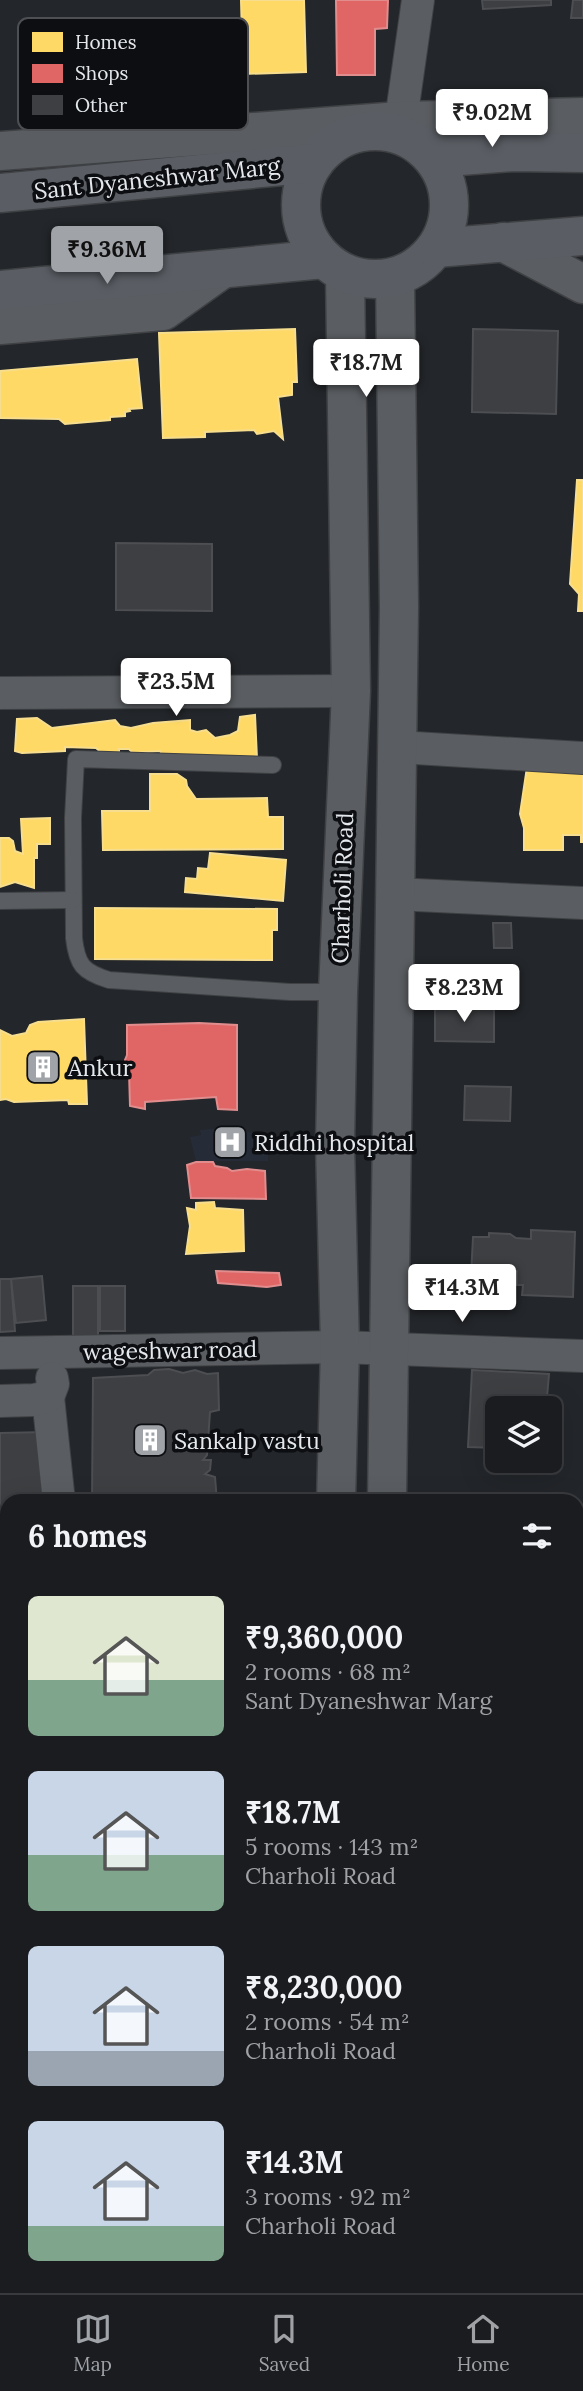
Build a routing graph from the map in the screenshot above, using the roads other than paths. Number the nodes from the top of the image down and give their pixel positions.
1 (418, 0) edge
2 (583, 117) edge
3 (400, 128) junction
4 (0, 151) edge
5 (583, 153) edge
6 (434, 158) junction
7 (314, 163) junction
8 (0, 193) edge
9 (583, 236) edge
10 (503, 242) junction
11 (436, 248) junction
12 (335, 266) junction
13 (222, 269) junction
14 (396, 277) junction
15 (583, 284) edge
16 (0, 290) edge
17 (0, 325) edge
18 (349, 519) junction
19 (397, 521) junction
20 (351, 691) junction
21 (0, 693) edge
22 (398, 747) junction
23 (583, 758) edge
24 (272, 765) dead end
25 (395, 894) junction
26 (0, 901) edge
27 (73, 901) junction
28 (583, 903) edge
29 (338, 992) junction
30 (340, 1346) junction
31 (389, 1348) junction
32 (48, 1352) junction
33 (0, 1353) edge
34 (583, 1356) edge
35 (48, 1397) junction
36 (0, 1401) edge
37 (58, 1494) edge
38 (336, 1494) edge
39 (387, 1494) edge

1 - 3 street
2 - 3 street
3 - 4 street
3 - 6 main road
3 - 7 main road
5 - 6 main road
6 - 11 main road
7 - 8 main road, Sant Dyaneshwar Marg
7 - 12 main road
9 - 10 main road
10 - 11 main road
10 - 15 street
11 - 14 main road
12 - 13 main road
12 - 14 main road
12 - 18 street, Charholi Road
13 - 16 main road
13 - 17 street
14 - 19 street
18 - 19 street
18 - 20 street, Charholi Road
19 - 22 street
20 - 21 street
20 - 29 street, Charholi Road
22 - 23 street
22 - 25 street
24 - 27 lane
25 - 28 street
25 - 31 street
26 - 27 lane
27 - 29 lane
29 - 30 street, Charholi Road
30 - 31 street, wageshwar road
30 - 32 street, wageshwar road
30 - 38 street, Charholi Road
31 - 34 street, wageshwar road
31 - 39 street
32 - 33 street, wageshwar road
32 - 35 street
35 - 36 street
35 - 37 street

